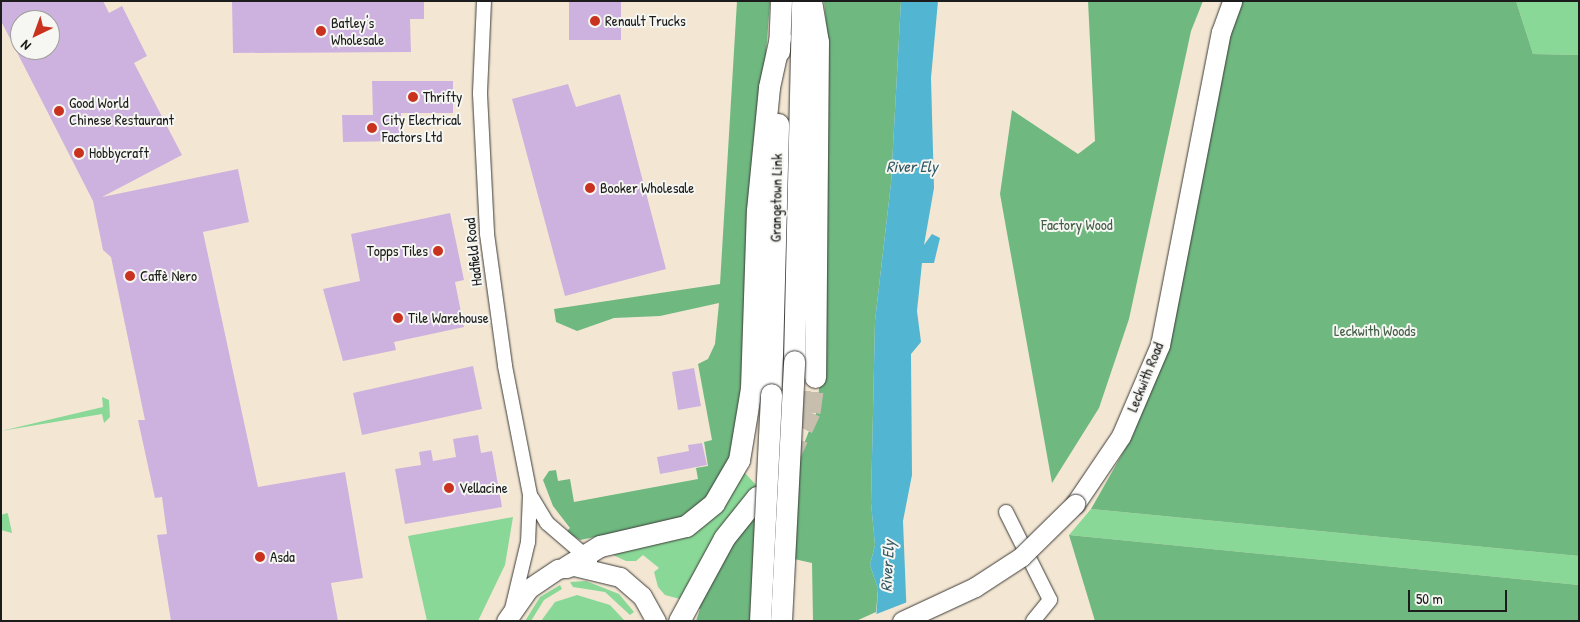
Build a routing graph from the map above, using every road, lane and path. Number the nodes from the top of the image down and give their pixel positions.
1 (484, 1) edge
2 (781, 1) edge
3 (802, 1) edge
4 (811, 1) edge
5 (1232, 1) edge
6 (780, 37) junction
7 (814, 377) tunnel mouth
8 (530, 496) junction
9 (757, 497) dead end
10 (1006, 512) dead end
11 (575, 561) junction
12 (509, 615) edge
13 (656, 621) edge
14 (679, 621) edge
15 (760, 621) edge
16 (781, 621) edge
17 (902, 621) edge
18 (1033, 621) edge

1 - 8 street, Hadfield Road
2 - 6 main road, Grangetown Link
3 - 16 main road, Grangetown Link, bridge
4 - 7 main road
5 - 17 main road, Leckwith Road, bridge
6 - 11 main road
6 - 15 main road, Grangetown Link, bridge
8 - 11 street
8 - 12 street
9 - 14 main road
10 - 18 street
11 - 12 main road
11 - 13 main road

